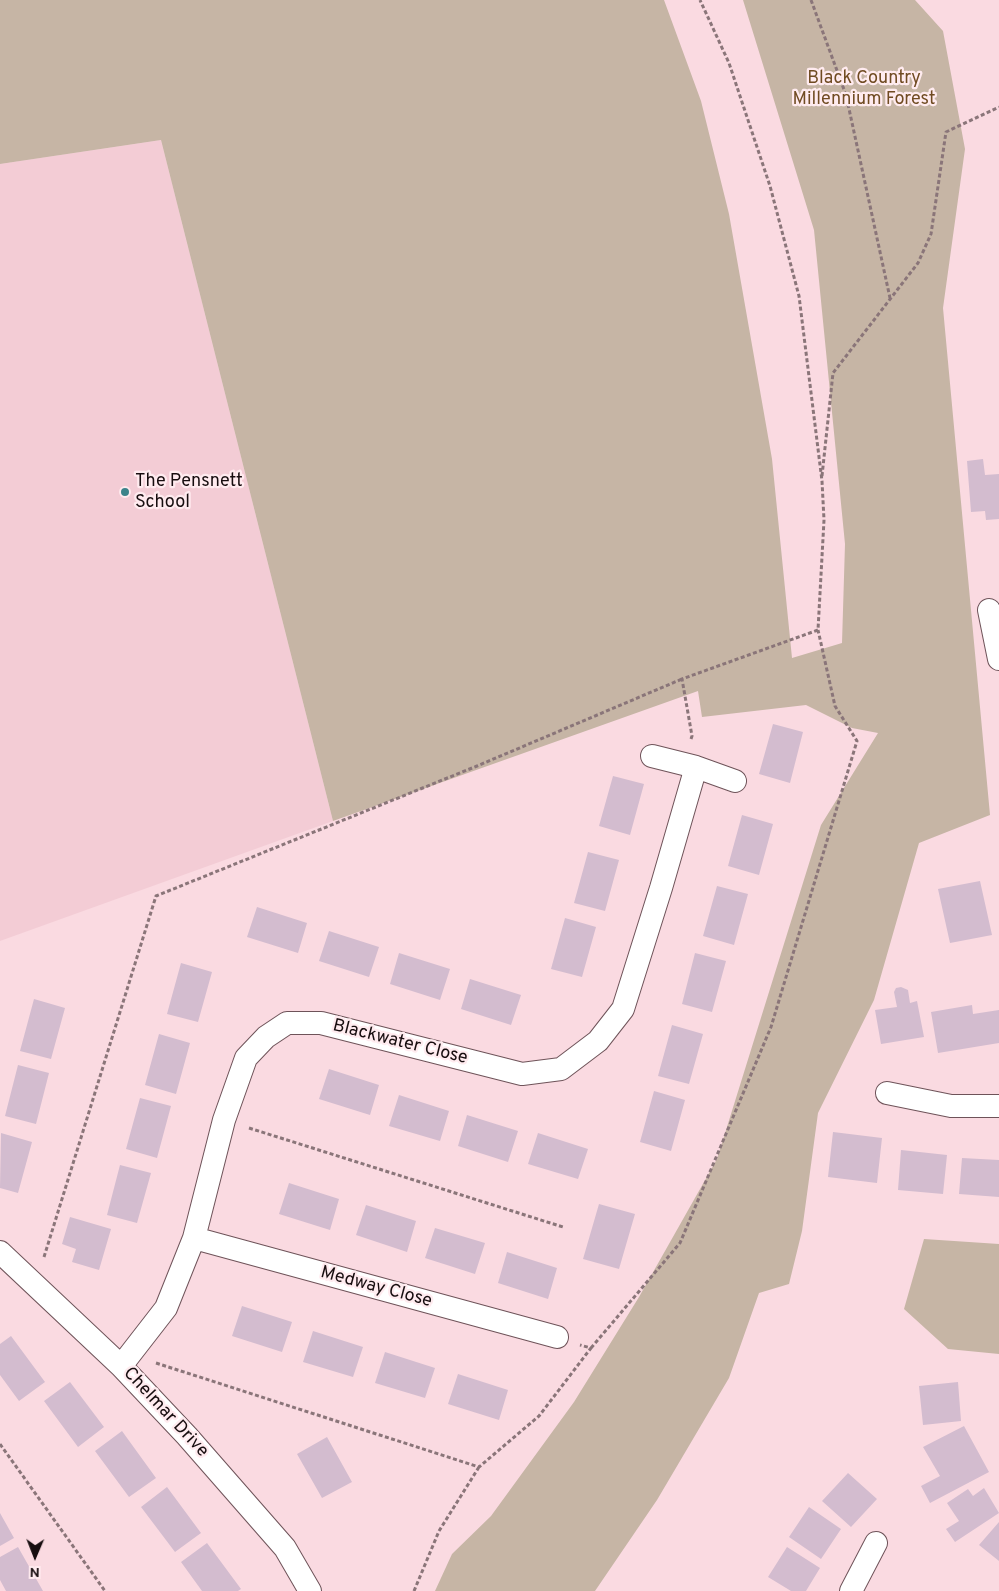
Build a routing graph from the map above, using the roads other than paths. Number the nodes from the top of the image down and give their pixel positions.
1 (989, 610) dead end
2 (999, 659) edge
3 (652, 756) dead end
4 (688, 766) junction
5 (735, 781) dead end
6 (887, 1092) dead end
7 (999, 1106) edge
8 (194, 1238) junction
9 (0, 1252) edge
10 (557, 1337) road end
11 (125, 1360) junction
12 (876, 1543) dead end
13 (310, 1591) edge
14 (850, 1591) edge

1 - 2 street
3 - 4 street
4 - 5 street
4 - 8 street, Blackwater Close
6 - 7 street
8 - 10 street, Medway Close
8 - 11 street, Blackwater Close
9 - 11 street, Chelmar Drive
11 - 13 street, Chelmar Drive
12 - 14 street

